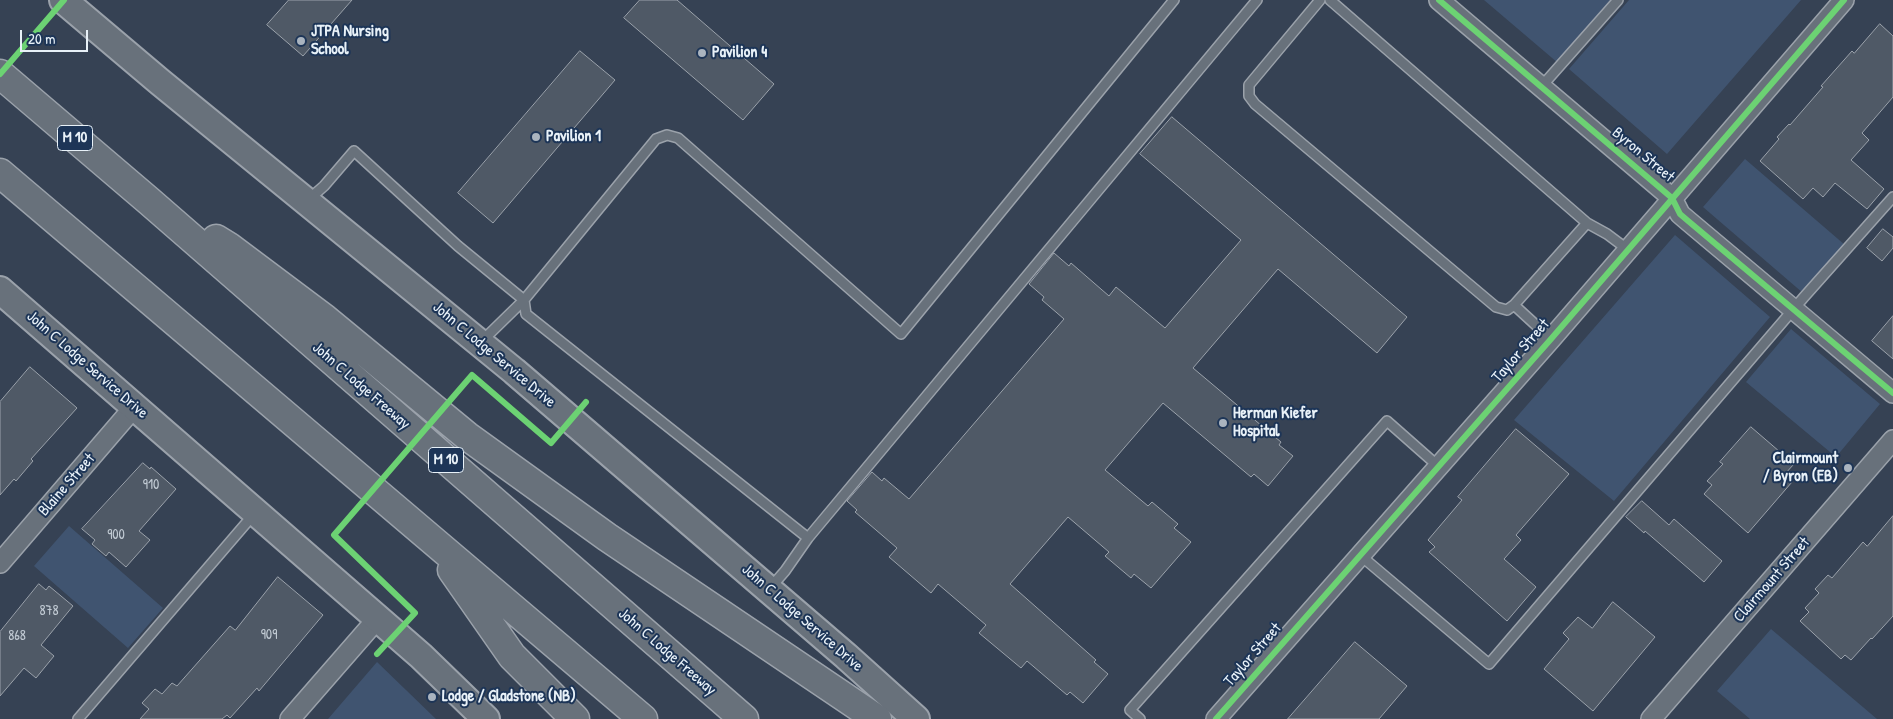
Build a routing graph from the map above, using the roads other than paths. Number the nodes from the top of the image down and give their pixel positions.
1 (63, 0) edge
2 (1174, 0) edge
3 (1257, 0) edge
4 (1320, 0) edge
5 (1330, 0) edge
6 (1439, 0) edge
7 (1618, 0) edge
8 (1844, 0) edge
9 (0, 74) edge
10 (1542, 87) junction
11 (0, 173) edge
12 (1893, 197) edge
13 (1672, 198) junction
14 (149, 201) junction
15 (306, 202) junction
16 (1587, 223) junction
17 (1627, 249) junction
18 (5, 297) edge
19 (524, 300) junction
20 (1514, 305) junction
21 (1794, 310) junction
22 (1551, 339) junction
23 (480, 343) junction
24 (1893, 392) edge
25 (135, 406) junction
26 (1893, 440) edge
27 (1438, 466) junction
28 (256, 512) junction
29 (429, 538) junction
30 (808, 538) junction
31 (1360, 555) junction
32 (0, 563) edge
33 (769, 589) junction
34 (378, 618) junction
35 (78, 719) edge
36 (290, 719) edge
37 (486, 719) edge
38 (575, 719) edge
39 (643, 719) edge
40 (744, 719) edge
41 (878, 719) edge
42 (916, 719) edge
43 (1140, 719) edge
44 (1216, 719) edge
45 (1651, 719) edge

1 - 15 main road, John C Lodge Service Drive
2 - 19 lane
3 - 30 lane
4 - 20 lane
5 - 16 lane
6 - 10 street, Byron Street
7 - 10 lane
8 - 13 street, Taylor Street
9 - 14 highway, John C Lodge Freeway / M 10
10 - 13 street, Byron Street
11 - 29 highway
12 - 21 lane
13 - 17 street, Taylor Street
13 - 21 street, Byron Street
14 - 40 highway, John C Lodge Freeway / M 10
14 - 41 highway
15 - 19 lane
15 - 23 main road, John C Lodge Service Drive
16 - 17 lane
16 - 20 lane
17 - 22 street, Taylor Street
18 - 25 main road, John C Lodge Service Drive
19 - 23 lane
19 - 30 lane
20 - 22 lane
21 - 24 street, Byron Street
21 - 31 lane
22 - 27 street, Taylor Street
23 - 33 main road, John C Lodge Service Drive
25 - 28 main road, John C Lodge Service Drive
25 - 32 street, Blaine Street
26 - 45 street, Clairmount Street
27 - 31 street, Taylor Street
27 - 43 lane
28 - 34 main road, John C Lodge Service Drive
28 - 35 lane
29 - 38 highway
29 - 39 highway
30 - 33 lane
31 - 44 street, Taylor Street
33 - 42 main road, John C Lodge Service Drive
34 - 36 street
34 - 37 main road, John C Lodge Service Drive

